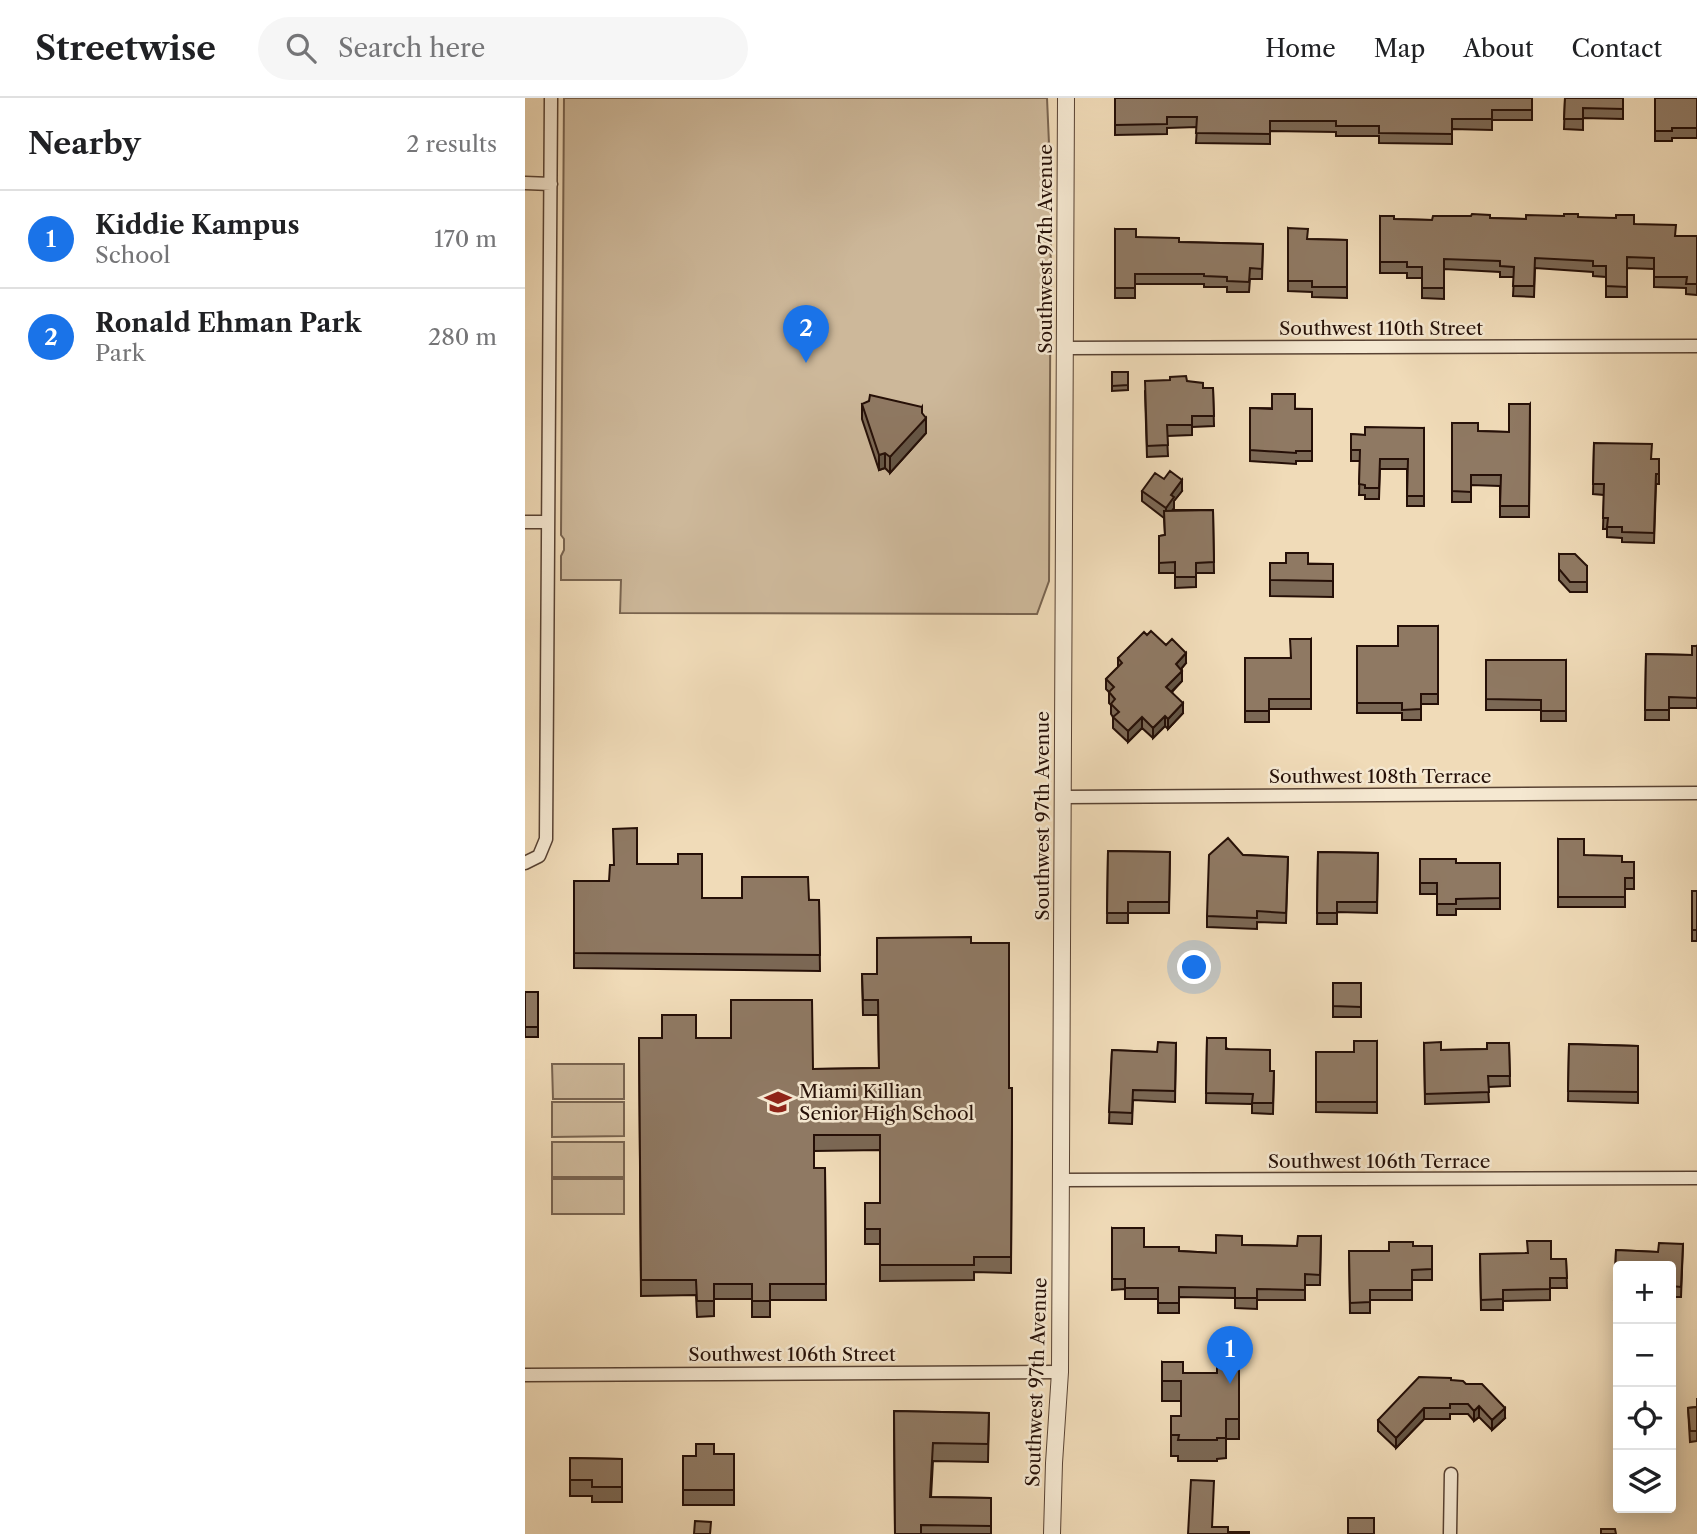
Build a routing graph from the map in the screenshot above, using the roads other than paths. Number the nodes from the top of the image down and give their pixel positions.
1 (551, 98) edge
2 (1066, 98) edge
3 (525, 183) edge
4 (551, 184) junction
5 (1697, 346) edge
6 (1066, 348) junction
7 (525, 522) edge
8 (548, 522) junction
9 (1697, 793) edge
10 (1063, 797) junction
11 (525, 863) edge
12 (1697, 1178) edge
13 (1061, 1180) junction
14 (1060, 1372) junction
15 (525, 1375) edge
16 (1451, 1474) dead end
17 (1052, 1534) edge
18 (1450, 1534) edge

1 - 4 street
2 - 6 street, Southwest 97th Avenue
3 - 4 street
4 - 8 street
5 - 6 street, Southwest 110th Street
6 - 10 street, Southwest 97th Avenue
7 - 8 street
8 - 11 street
9 - 10 street, Southwest 108th Terrace
10 - 13 street, Southwest 97th Avenue
12 - 13 street, Southwest 106th Terrace
13 - 14 street, Southwest 97th Avenue
14 - 15 street, Southwest 106th Street
14 - 17 street, Southwest 97th Avenue
16 - 18 street

